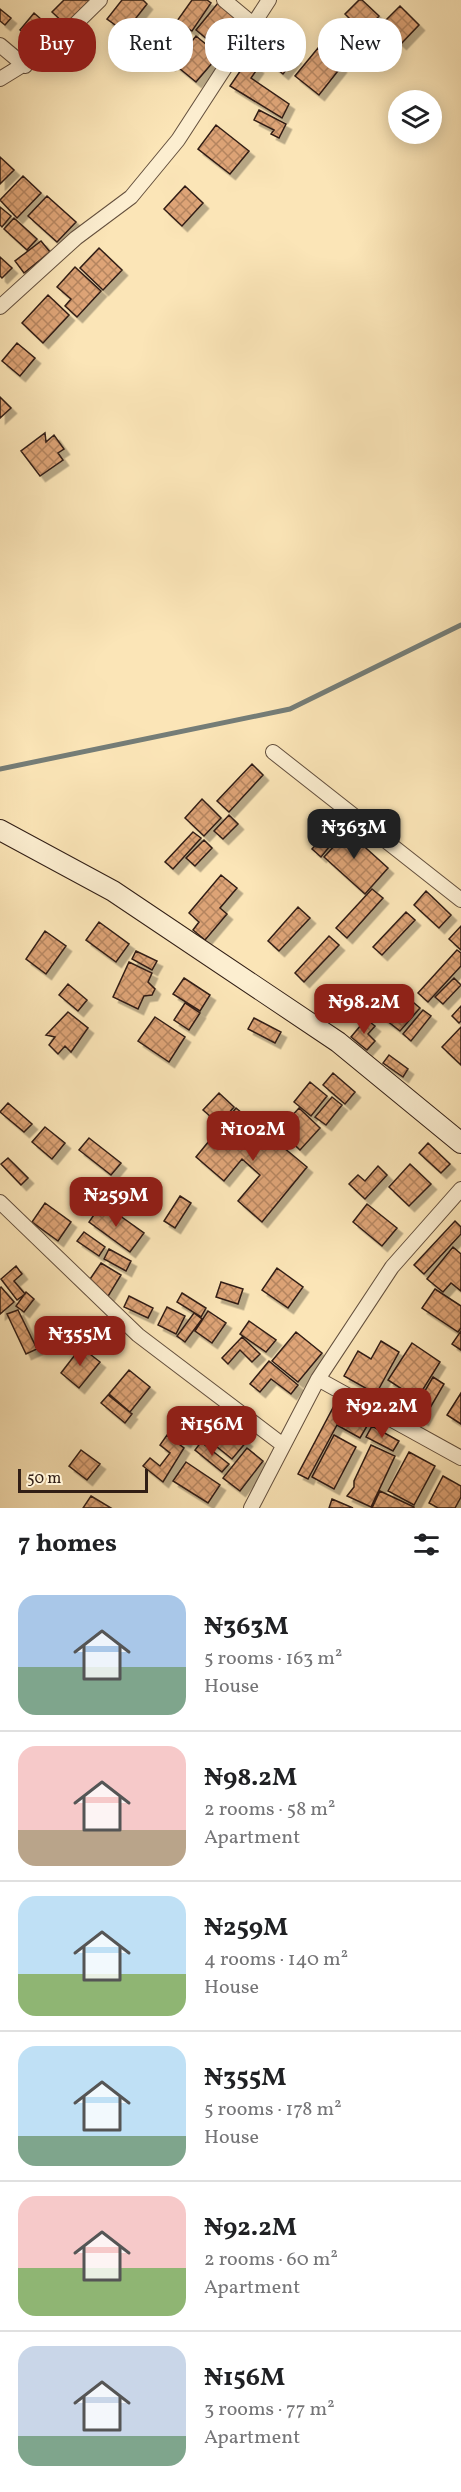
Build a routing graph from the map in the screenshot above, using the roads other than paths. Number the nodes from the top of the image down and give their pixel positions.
1 (100, 0) edge
2 (224, 0) edge
3 (269, 0) edge
4 (82, 18) edge
5 (246, 18) edge
6 (258, 18) edge
7 (0, 45) edge
8 (18, 60) edge
9 (18, 70) edge
10 (223, 72) edge
11 (0, 79) edge
12 (0, 307) edge
13 (273, 752) dead end
14 (0, 830) edge
15 (461, 900) edge
16 (461, 1143) edge
17 (461, 1189) edge
18 (0, 1202) edge
19 (318, 1379) junction
20 (283, 1445) junction
21 (461, 1458) edge
22 (251, 1508) edge

1 - 4 street
2 - 5 street
3 - 6 street
7 - 8 street
9 - 11 street
10 - 12 street
13 - 15 street
14 - 16 street
17 - 19 street
18 - 20 street
19 - 20 street
19 - 21 street
20 - 22 street

